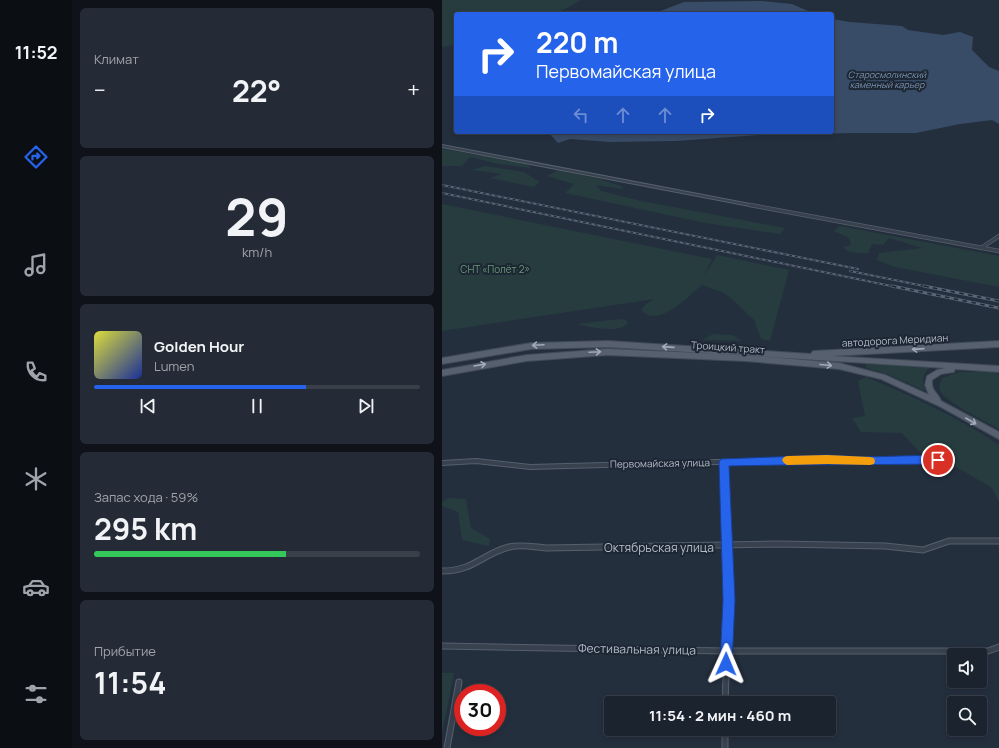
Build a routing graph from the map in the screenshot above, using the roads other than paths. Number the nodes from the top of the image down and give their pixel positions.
1 (442, 146) edge
2 (750, 205) joint
3 (999, 236) edge
4 (981, 248) junction
5 (999, 251) edge
6 (999, 344) edge
7 (792, 356) junction
8 (442, 361) edge
9 (974, 368) junction
10 (997, 369) edge
11 (442, 373) edge
12 (944, 405) junction
13 (999, 436) edge
14 (724, 462) junction
15 (442, 463) edge
16 (949, 464) dead end
17 (999, 541) edge
18 (728, 546) junction
19 (442, 571) edge
20 (442, 646) edge
21 (999, 647) edge
22 (726, 651) junction
23 (459, 682) dead end
24 (725, 696) edge
25 (725, 736) edge
26 (447, 748) edge
27 (725, 748) edge

1 - 2 street
2 - 4 street
3 - 4 street
4 - 5 street
6 -> 7 main road, автодорога Меридиан
7 -> 8 main road, Троицкий тракт
7 - 9 main road, Троицкий тракт
9 - 10 main road, Троицкий тракт
9 - 12 main road
11 -> 12 main road, Троицкий тракт
12 -> 13 main road, Троицкий тракт
14 - 15 street, Первомайская улица
14 - 16 street, Первомайская улица
14 - 18 street
17 - 18 street, Октябрьская улица
18 - 19 street, Октябрьская улица
18 - 22 street
20 - 22 street, Фестивальная улица
21 - 22 street, Фестивальная улица
22 - 24 street
23 - 26 street
25 - 27 street

